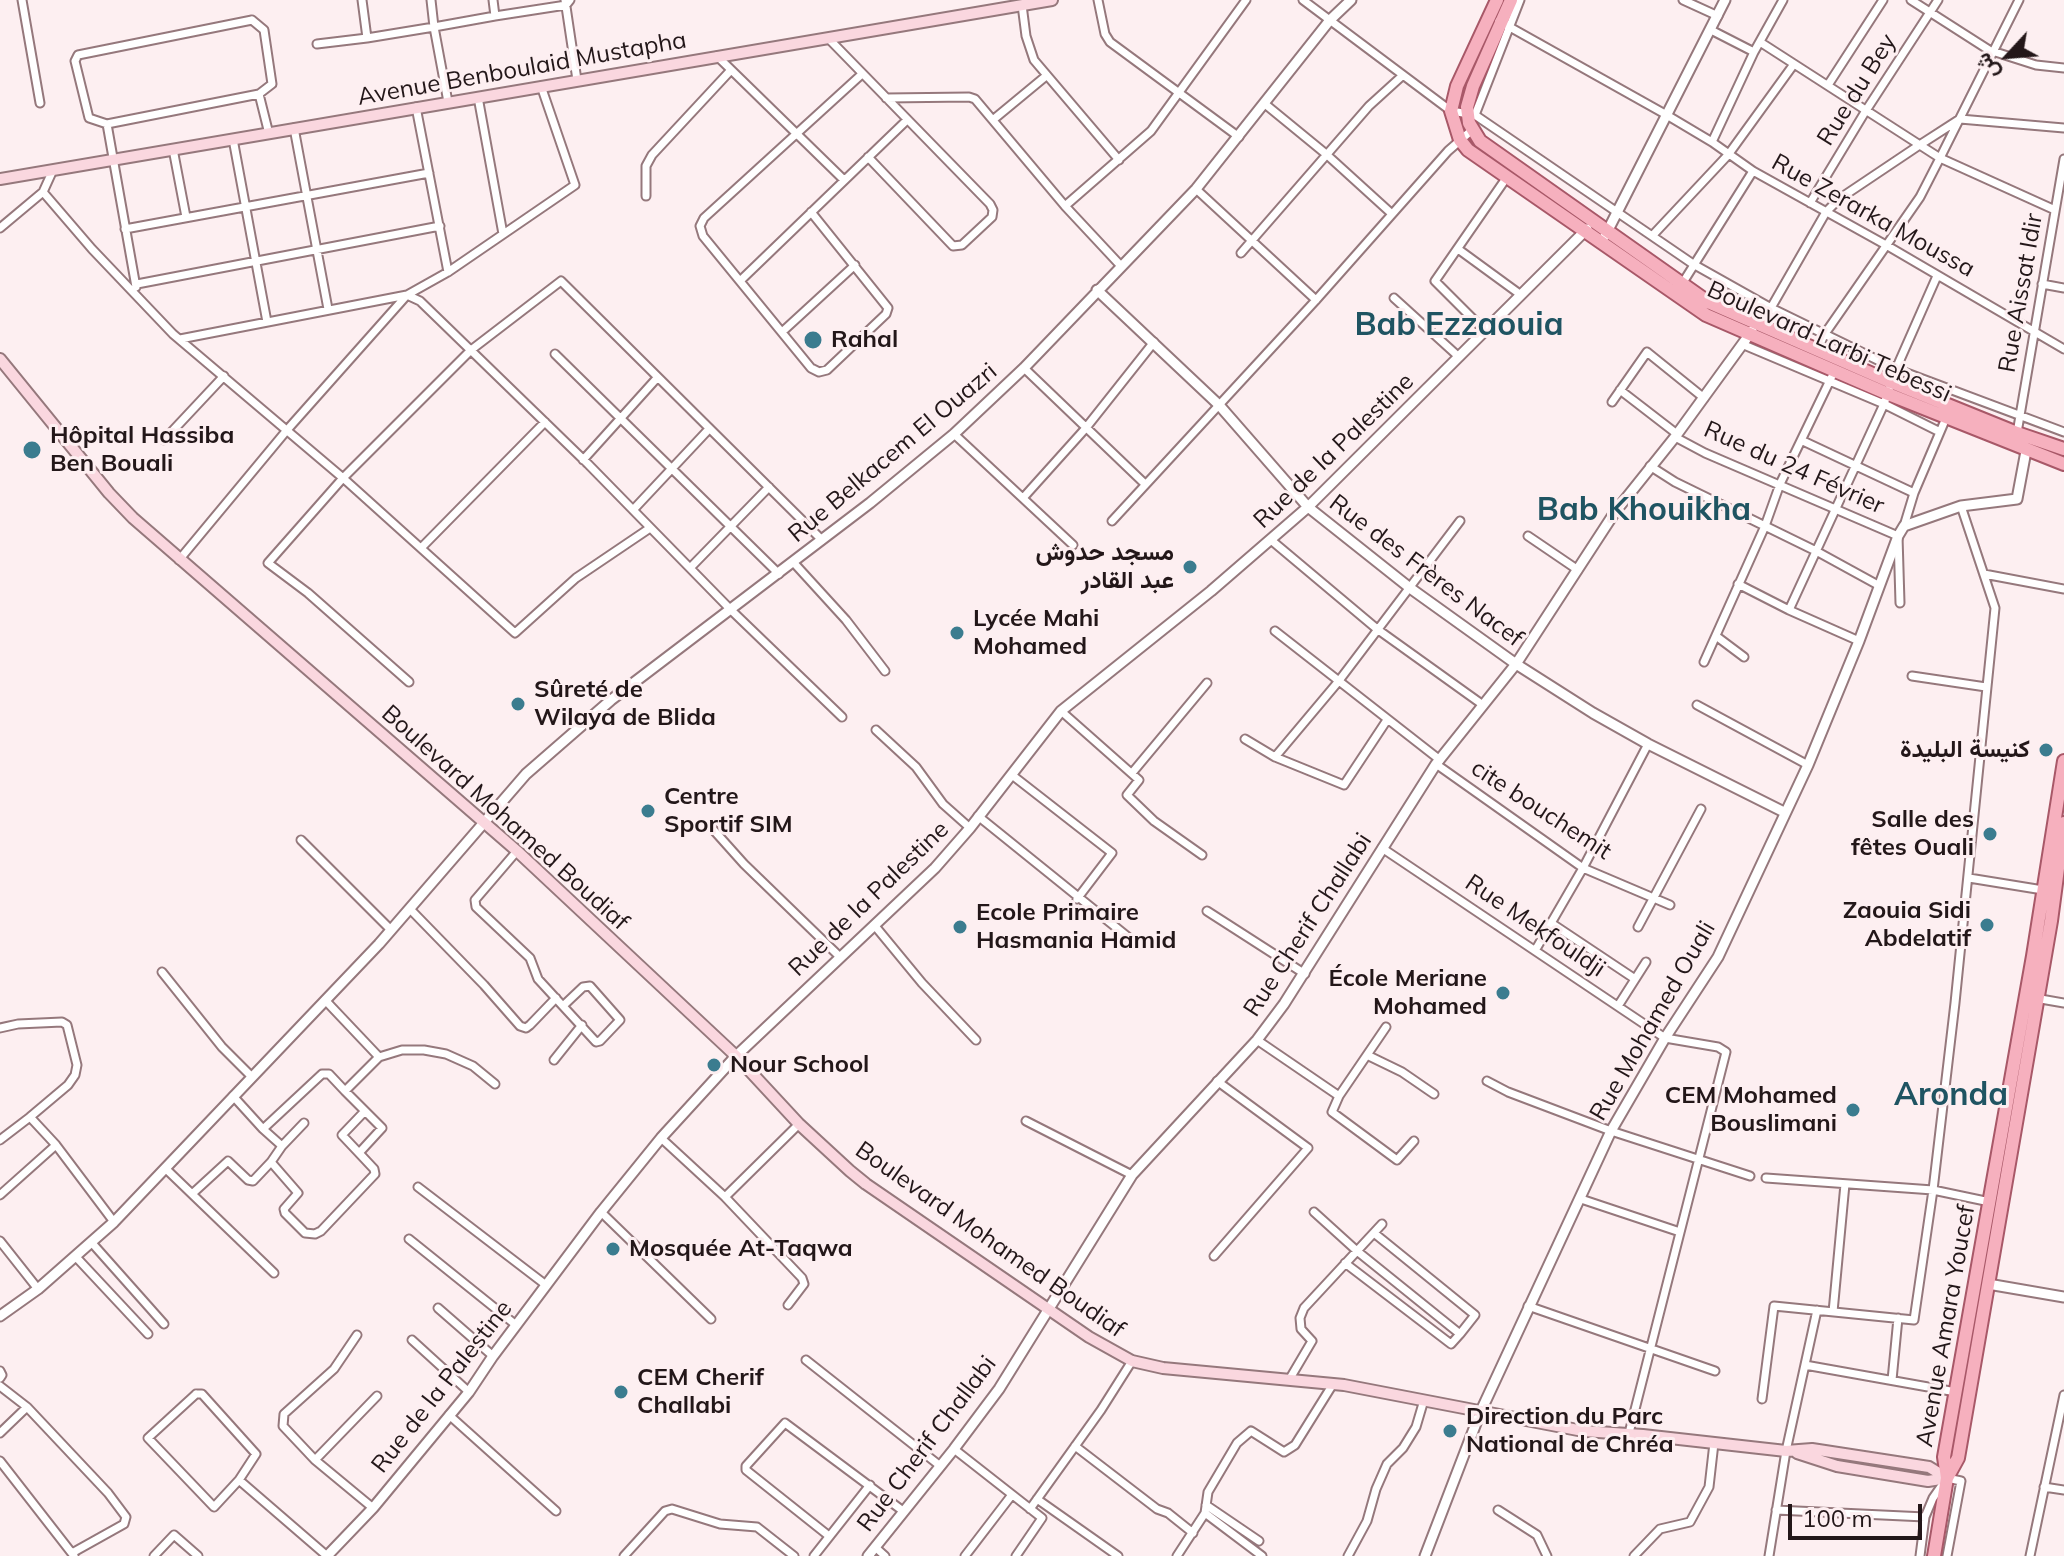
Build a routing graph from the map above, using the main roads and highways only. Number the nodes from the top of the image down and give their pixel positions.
1 (1052, 0) edge
2 (1497, 0) edge
3 (1511, 0) edge
4 (1500, 22) junction
5 (0, 179) edge
6 (1590, 226) junction
7 (1605, 236) junction
8 (1752, 333) junction
9 (0, 359) edge
10 (1888, 393) junction
11 (2064, 449) edge
12 (2064, 464) edge
13 (2064, 761) edge
14 (2064, 823) edge
15 (2031, 998) junction
16 (1996, 1203) junction
17 (1947, 1478) junction
18 (1934, 1556) edge

1 - 5 main road, Avenue Benboulaid Mustapha
2 - 4 main road
3 - 4 main road
4 - 6 main road, Boulevard Larbi Tebessi
4 - 6 main road, Boulevard Larbi Tebessi
6 - 7 main road, Boulevard Larbi Tebessi
7 - 8 main road, Boulevard Larbi Tebessi
7 - 8 main road, Boulevard Larbi Tebessi
8 - 10 main road, Boulevard Larbi Tebessi
8 - 10 main road, Boulevard Larbi Tebessi
9 - 17 main road, Boulevard Mohamed Boudiaf
10 - 11 main road, Boulevard Larbi Tebessi
10 - 12 main road, Boulevard Larbi Tebessi
13 - 15 main road, Avenue Amara Youcef
14 - 15 main road, Avenue Amara Youcef
15 - 16 main road, Avenue Amara Youcef
16 - 17 main road, Avenue Amara Youcef
16 - 17 main road, Avenue Amara Youcef
17 - 18 main road

